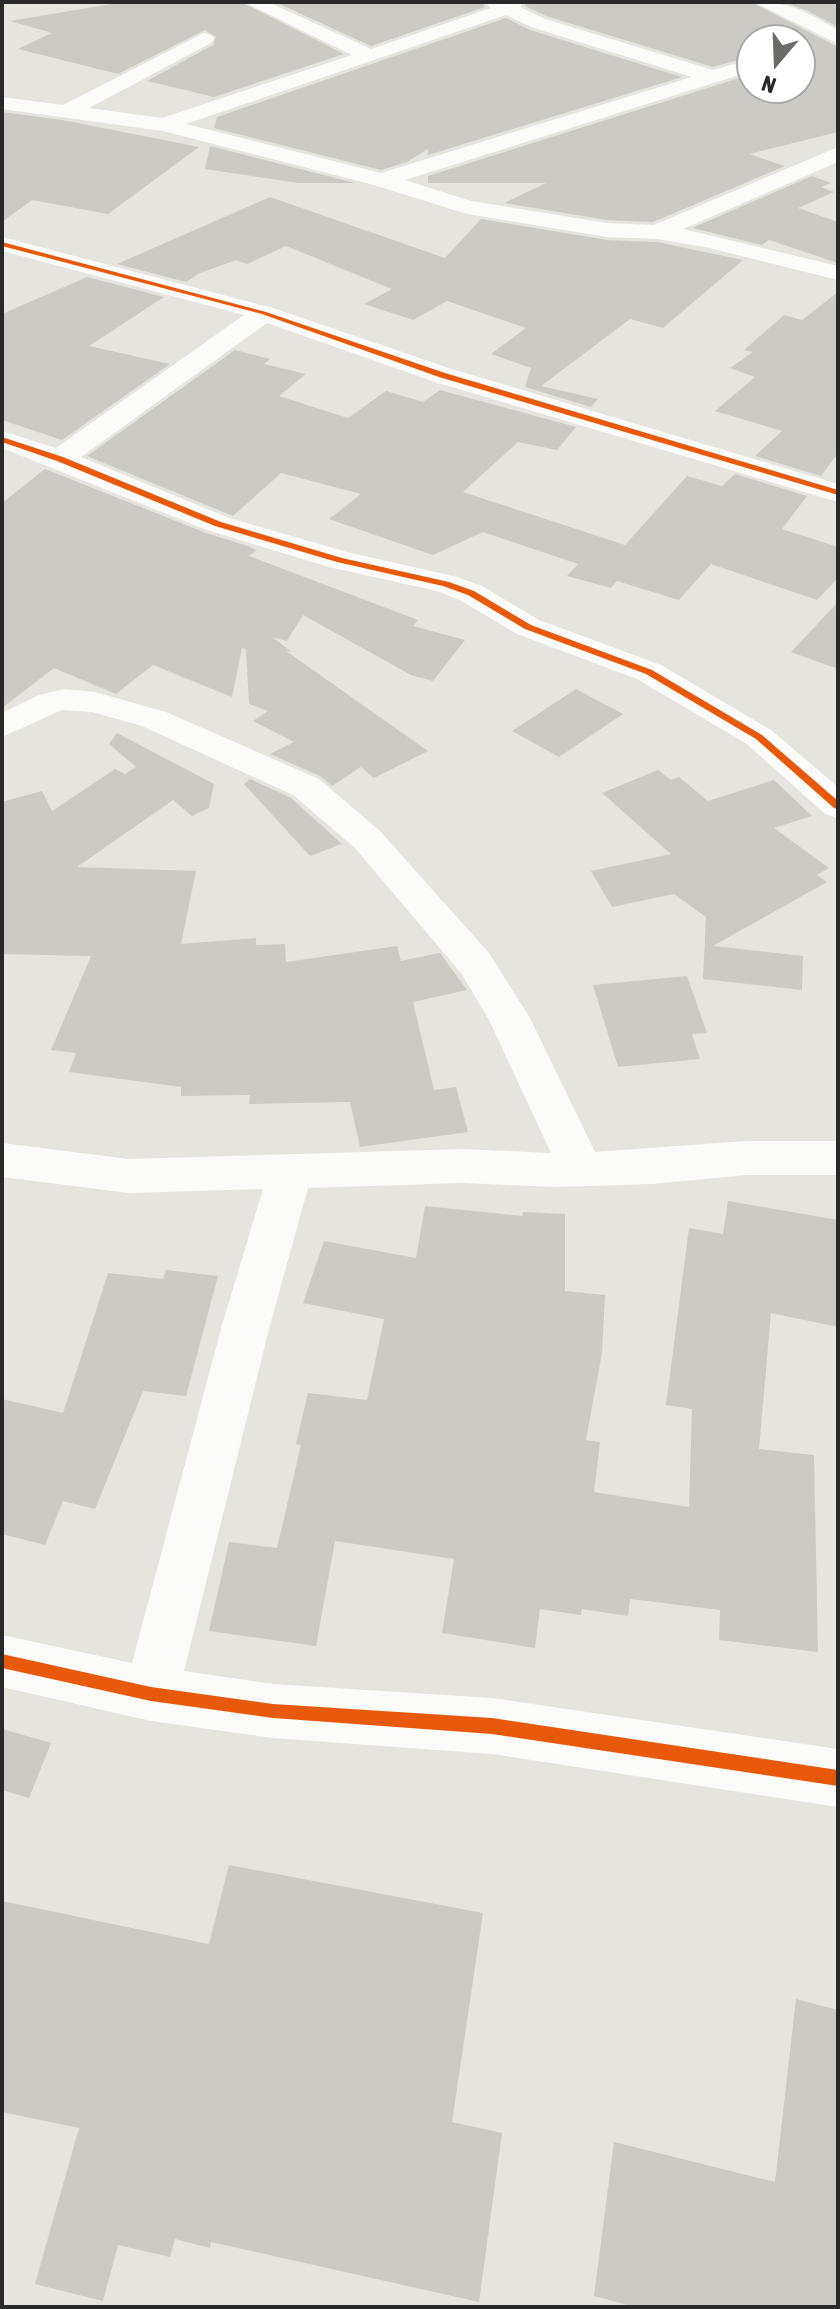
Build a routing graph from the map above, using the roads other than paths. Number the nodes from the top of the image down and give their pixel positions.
1 (253, 2) edge
2 (763, 2) edge
3 (505, 4) edge
4 (204, 39) dead end
5 (838, 40) edge
6 (816, 47) edge
7 (369, 55) junction
8 (736, 69) edge
9 (710, 76) junction
10 (2, 103) edge
11 (66, 112) junction
12 (163, 125) junction
13 (838, 154) edge
14 (382, 180) junction
15 (657, 232) junction
16 (2, 244) edge
17 (838, 273) edge
18 (264, 313) junction
19 (2, 439) edge
20 (60, 459) junction
21 (838, 493) edge
22 (2, 727) edge
23 (838, 806) edge
24 (838, 1158) edge
25 (2, 1160) edge
26 (581, 1169) junction
27 (290, 1173) junction
28 (2, 1661) edge
29 (151, 1694) junction
30 (838, 1778) edge

1 - 7 street
2 - 5 street
3 - 7 street
3 - 9 street
4 - 11 street
5 - 6 street
7 - 12 street
8 - 9 street
9 - 14 street
10 - 11 street
11 - 12 street
12 - 14 street
13 - 15 street
14 - 15 street
15 - 17 street
16 - 18 street
18 - 20 street
18 - 21 street
19 - 20 street
20 - 23 street
22 - 26 street
24 - 26 street
25 - 27 street
26 - 27 street
27 - 29 street
28 - 29 street
29 - 30 street

